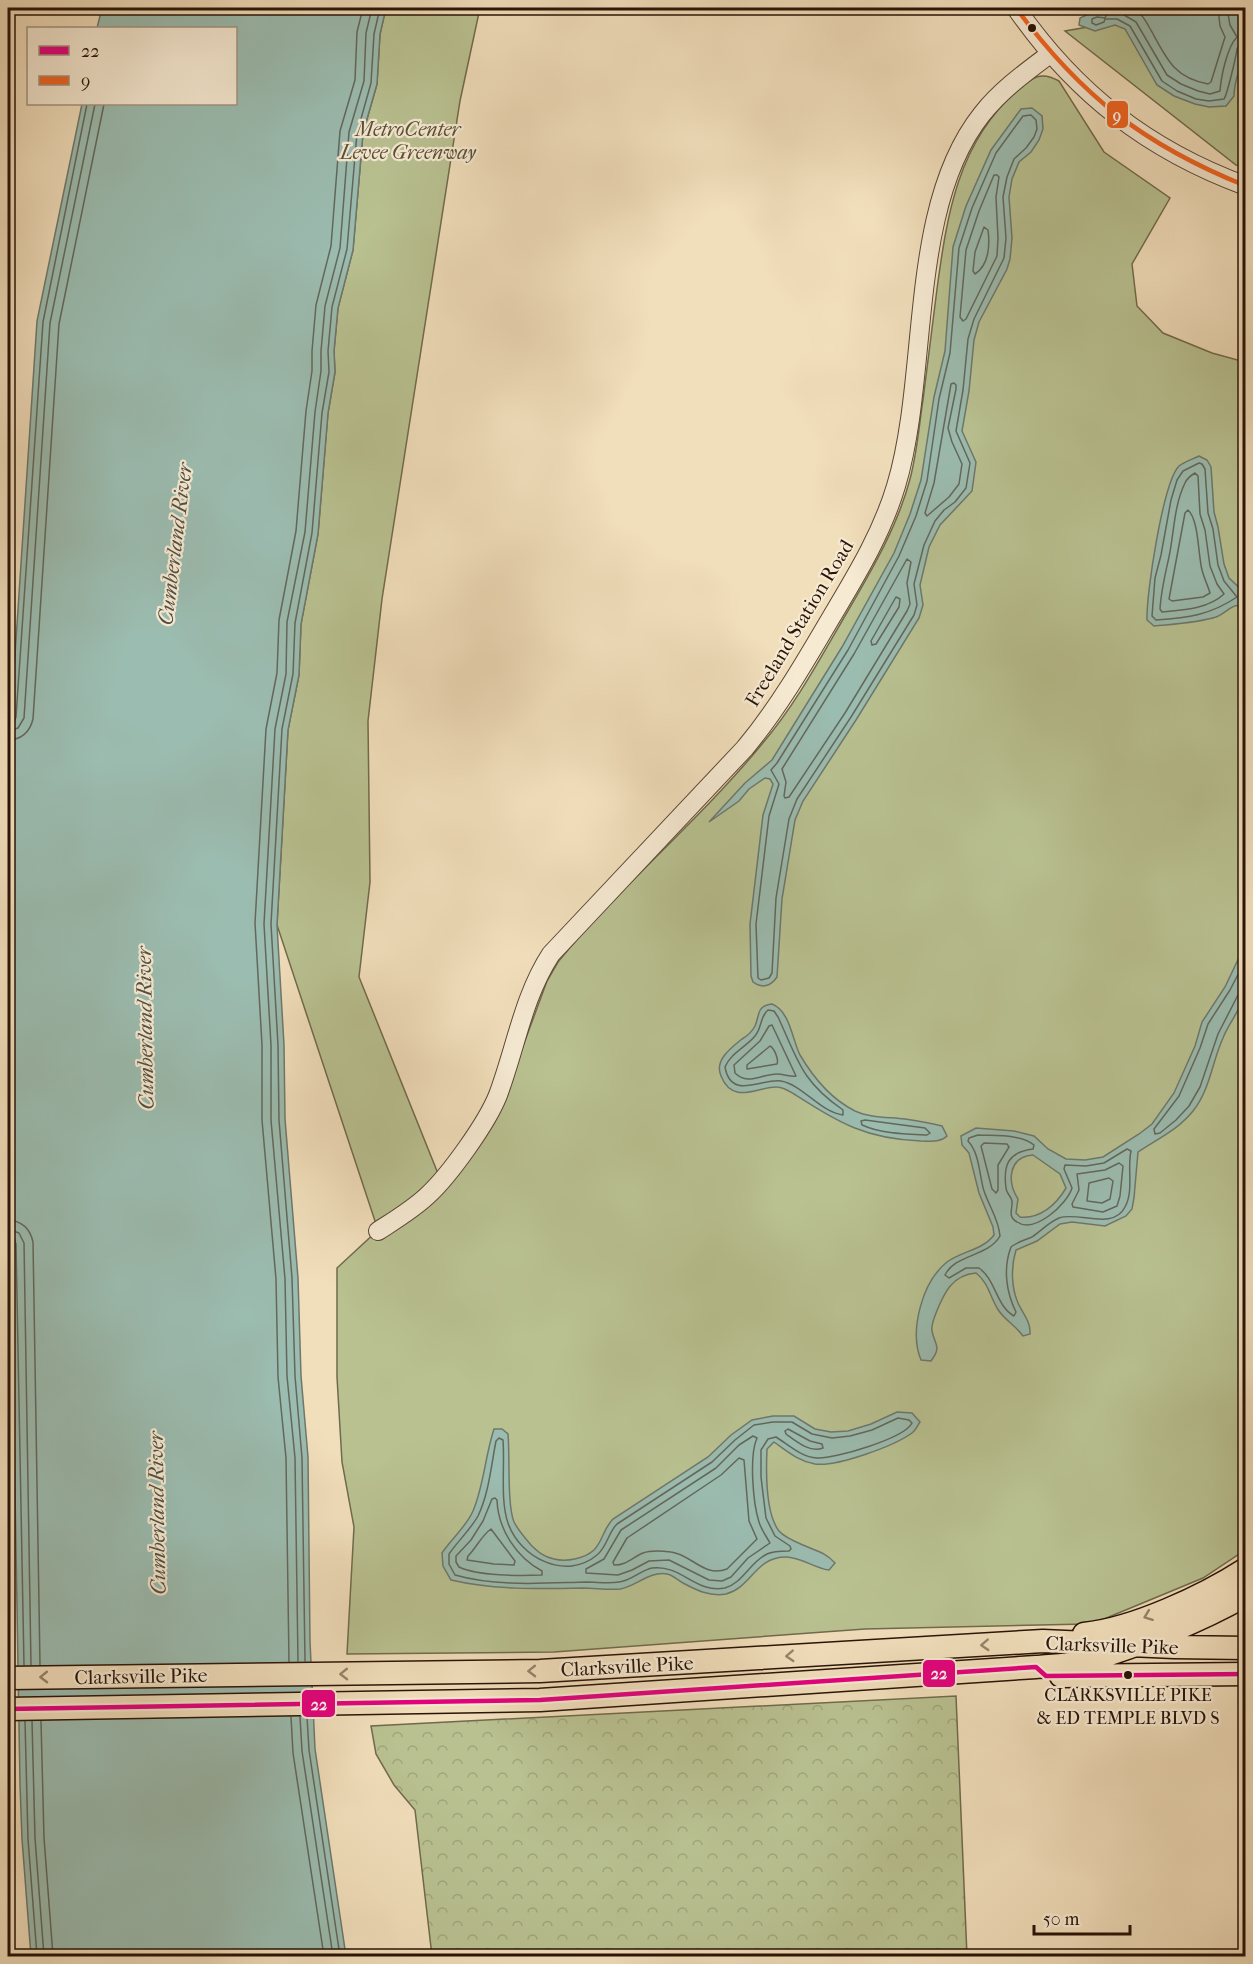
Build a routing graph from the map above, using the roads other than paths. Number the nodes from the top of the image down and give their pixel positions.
1 (1016, 8) edge
2 (1050, 54) junction
3 (1245, 186) edge
4 (378, 1231) dead end
5 (1245, 1569) edge
6 (1245, 1595) edge
7 (1043, 1641) junction
8 (1132, 1645) junction
9 (1245, 1648) edge
10 (1245, 1658) edge
11 (1036, 1667) junction
12 (1245, 1674) edge
13 (1167, 1676) junction
14 (8, 1678) edge
15 (8, 1709) edge

1 - 2 street
2 - 3 street
2 - 4 street, Freeland Station Road
5 -> 7 main road
6 - 8 main road
7 - 8 main road, Clarksville Pike
7 -> 14 main road, Clarksville Pike
8 - 9 main road, Clarksville Pike
8 - 11 main road
10 - 13 main road
11 - 13 main road, Clarksville Pike
11 - 15 main road, Clarksville Pike
12 - 13 main road, Clarksville Pike

